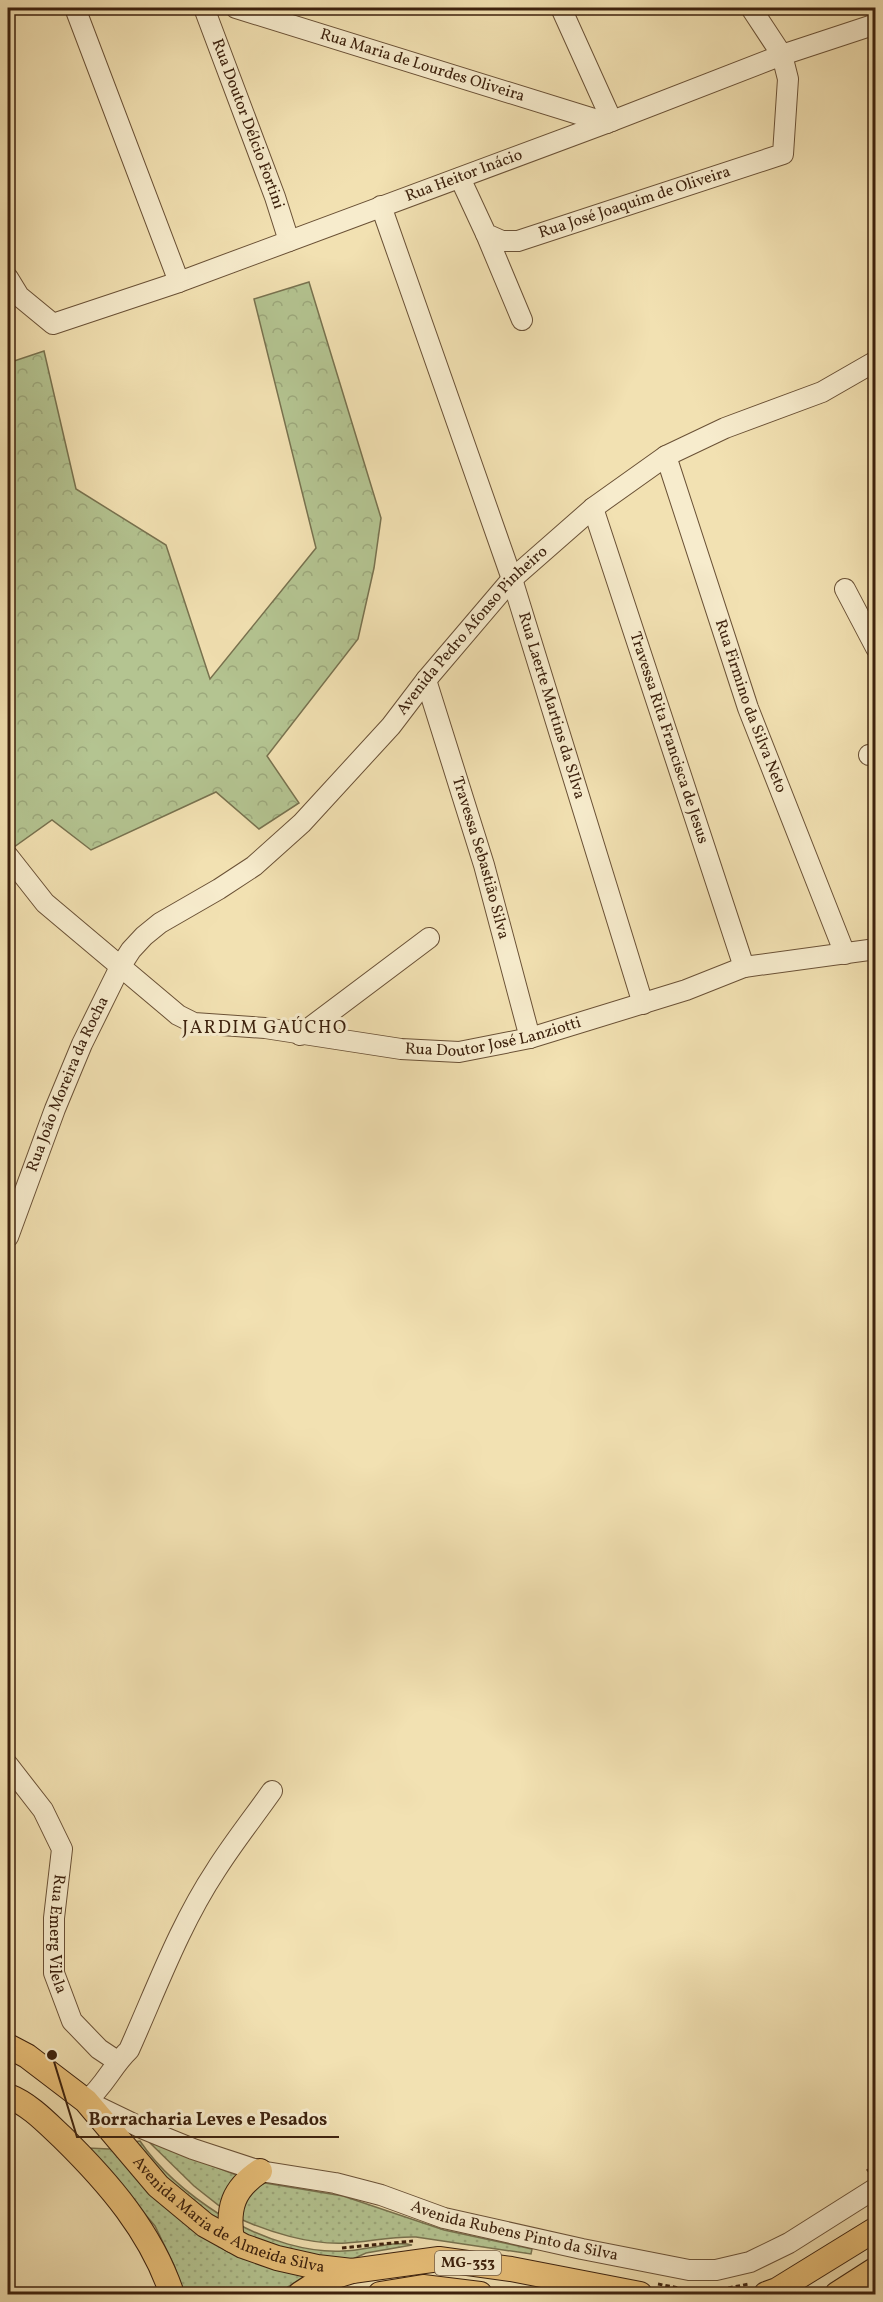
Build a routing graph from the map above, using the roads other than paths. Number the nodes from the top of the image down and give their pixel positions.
1 (75, 8) edge
2 (204, 8) edge
3 (236, 8) edge
4 (561, 8) edge
5 (751, 8) edge
6 (876, 24) edge
7 (782, 55) junction
8 (609, 122) junction
9 (460, 178) junction
10 (381, 206) junction
11 (486, 234) junction
12 (289, 241) junction
13 (8, 278) edge
14 (179, 282) junction
15 (13, 298) edge
16 (522, 320) dead end
17 (876, 361) edge
18 (666, 456) junction
19 (593, 508) junction
20 (512, 579) junction
21 (845, 589) dead end
22 (876, 648) edge
23 (426, 680) junction
24 (8, 856) edge
25 (429, 938) dead end
26 (876, 950) edge
27 (845, 954) junction
28 (120, 967) junction
29 (744, 967) junction
30 (643, 1004) junction
31 (300, 1035) junction
32 (530, 1038) junction
33 (9, 1229) edge
34 (8, 1765) edge
35 (272, 1791) dead end
36 (8, 2046) edge
37 (117, 2061) junction
38 (8, 2086) edge
39 (8, 2096) edge
40 (86, 2101) junction
41 (144, 2129) junction
42 (114, 2136) junction
43 (260, 2170) junction
44 (871, 2180) edge
45 (876, 2229) edge
46 (232, 2241) junction
47 (876, 2269) edge
48 (352, 2271) junction
49 (172, 2295) edge
50 (300, 2295) edge
51 (380, 2295) edge
52 (480, 2295) edge
53 (640, 2295) edge
54 (766, 2295) edge
55 (837, 2295) edge

1 - 14 street
2 - 12 street, Rua Doutor Délcio Fortini
3 - 8 street, Rua Maria de Lourdes Oliveira
4 - 8 street
5 - 7 street
6 - 7 street, Rua Heitor Inácio
7 - 8 street, Rua Heitor Inácio
7 - 11 street, Rua José Joaquim de Oliveira
8 - 9 street, Rua Heitor Inácio
9 - 10 street, Rua Heitor Inácio
9 - 11 street
10 - 12 street, Rua Heitor Inácio
10 - 20 street, Rua Laerte Martins da SIlva
11 - 16 street
12 - 14 street, Rua Heitor Inácio
13 - 15 street
14 - 15 street, Rua Heitor Inácio
17 - 18 street, Avenida Pedro Afonso Pinheiro
18 - 19 street, Avenida Pedro Afonso Pinheiro
18 - 27 street, Rua Firmino da Silva Neto
19 - 20 street, Avenida Pedro Afonso Pinheiro
19 - 29 street, Travessa Rita Francisca de Jesus
20 - 23 street, Avenida Pedro Afonso Pinheiro
20 - 30 street, Rua Laerte Martins da SIlva
21 - 22 street
23 - 28 street, Avenida Pedro Afonso Pinheiro
23 - 32 street, Travessa Sebastião Silva
24 - 28 street, Rua Doutor José Lanziotti
25 - 31 street
26 - 27 street, Rua Doutor José Lanziotti
27 - 29 street, Rua Doutor José Lanziotti
28 - 31 street, Rua Doutor José Lanziotti
28 - 33 street, Rua João Moreira da Rocha
29 - 30 street, Rua Doutor José Lanziotti
30 - 32 street, Rua Doutor José Lanziotti
31 - 32 street, Rua Doutor José Lanziotti
34 - 37 street, Rua Emerg Vilela
35 - 37 street
36 - 40 main road, Avenida Maria de Almeida Silva
37 - 40 street
38 - 42 main road
39 - 49 main road
40 - 41 street, Avenida Rubens Pinto da Silva
40 - 42 main road, Avenida Maria de Almeida Silva
41 - 42 street
41 - 43 street, Avenida Rubens Pinto da Silva
42 - 46 main road, Avenida Maria de Almeida Silva
43 - 44 street, Avenida Rubens Pinto da Silva
43 - 46 main road
45 - 54 main road
46 - 48 main road, Avenida Maria de Almeida Silva
47 - 55 main road
48 - 50 main road, MG-353
48 - 53 main road, MG-353
51 - 52 main road, MG-353

